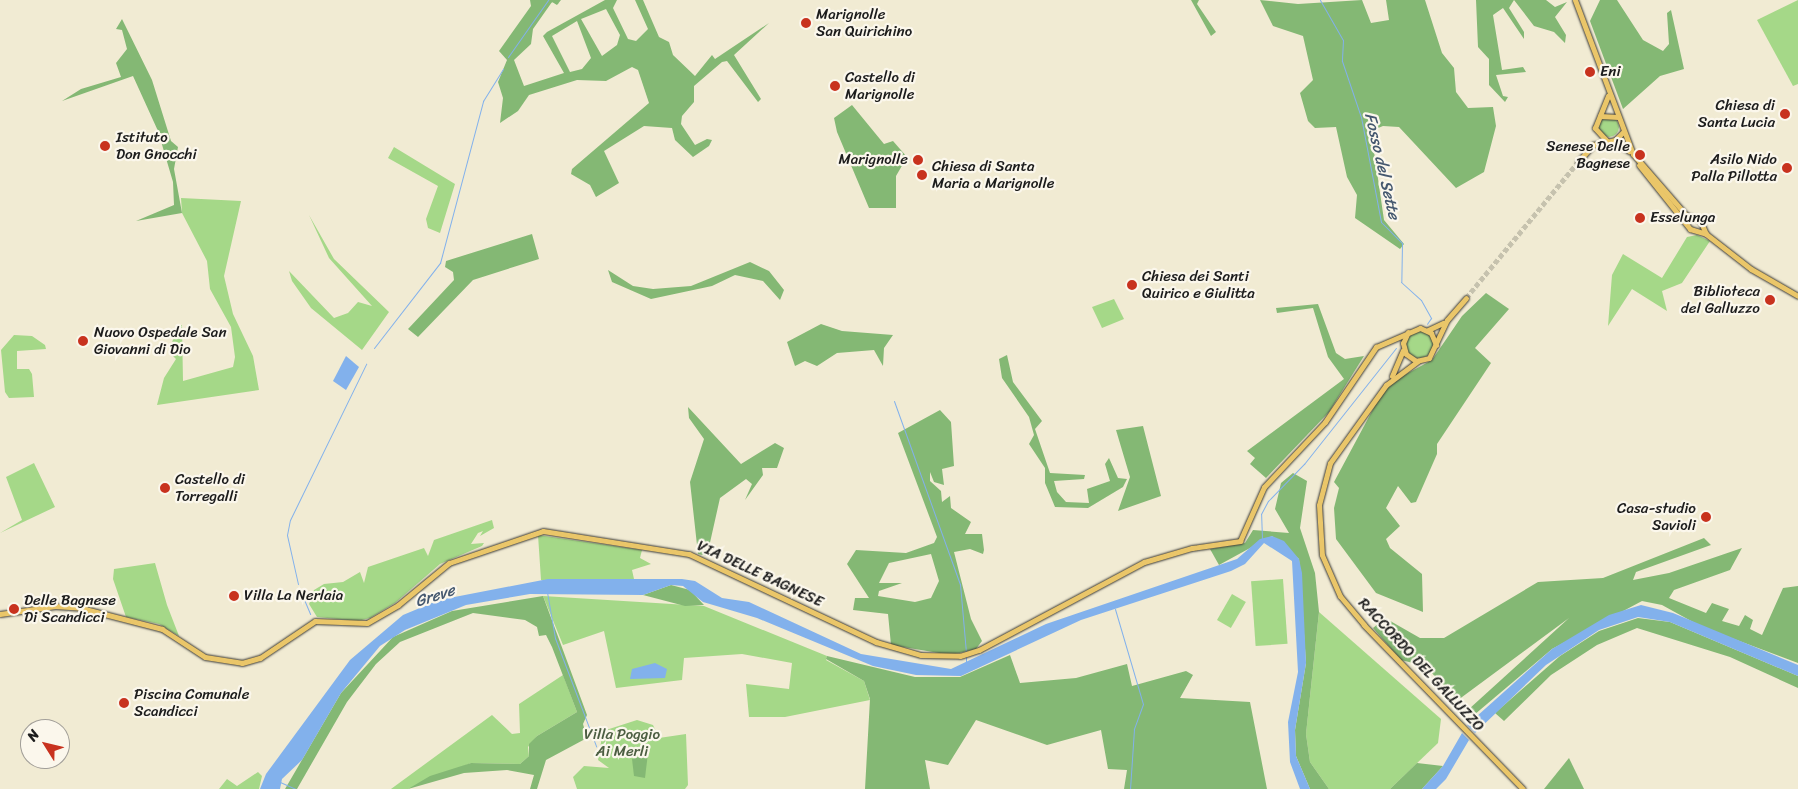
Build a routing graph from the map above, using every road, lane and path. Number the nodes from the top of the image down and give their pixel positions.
1 (1575, 0) edge
2 (1608, 93) junction
3 (1620, 119) junction
4 (1597, 121) junction
5 (1623, 131) junction
6 (1610, 141) junction
7 (1588, 149) junction
8 (1634, 155) junction
9 (1578, 162) tunnel mouth
10 (1694, 218) junction
11 (1688, 224) junction
12 (1702, 226) junction
13 (1696, 231) junction
14 (1706, 234) junction
15 (1798, 296) edge
16 (1466, 298) tunnel mouth
17 (1447, 320) junction
18 (1428, 330) junction
19 (1409, 332) junction
20 (1391, 338) junction
21 (1436, 345) junction
22 (1403, 348) junction
23 (1418, 361) junction
24 (1386, 385) junction
25 (0, 614) edge
26 (1522, 789) edge

1 - 2 main road
2 - 3 main road
2 - 4 main road
3 - 4 main road
3 - 5 main road
4 - 6 main road
4 - 7 main road
5 - 6 main road
5 - 8 main road
6 - 7 main road
6 - 8 main road
7 - 9 main road
8 - 10 main road
8 - 11 main road
10 - 11 main road
10 - 12 main road
11 - 13 main road
12 - 13 main road
12 - 14 main road
13 - 14 main road
14 - 15 main road
16 - 17 main road
17 - 18 main road
17 - 21 main road
18 - 19 main road
18 - 21 main road
19 - 20 main road, VIA DELLE BAGNESE
19 - 22 main road
20 - 22 main road
20 - 25 main road, VIA DELLE BAGNESE
21 - 23 main road
22 - 23 main road
22 - 24 main road, RACCORDO DEL GALLUZZO
23 - 24 main road, RACCORDO DEL GALLUZZO
24 - 26 main road, RACCORDO DEL GALLUZZO

